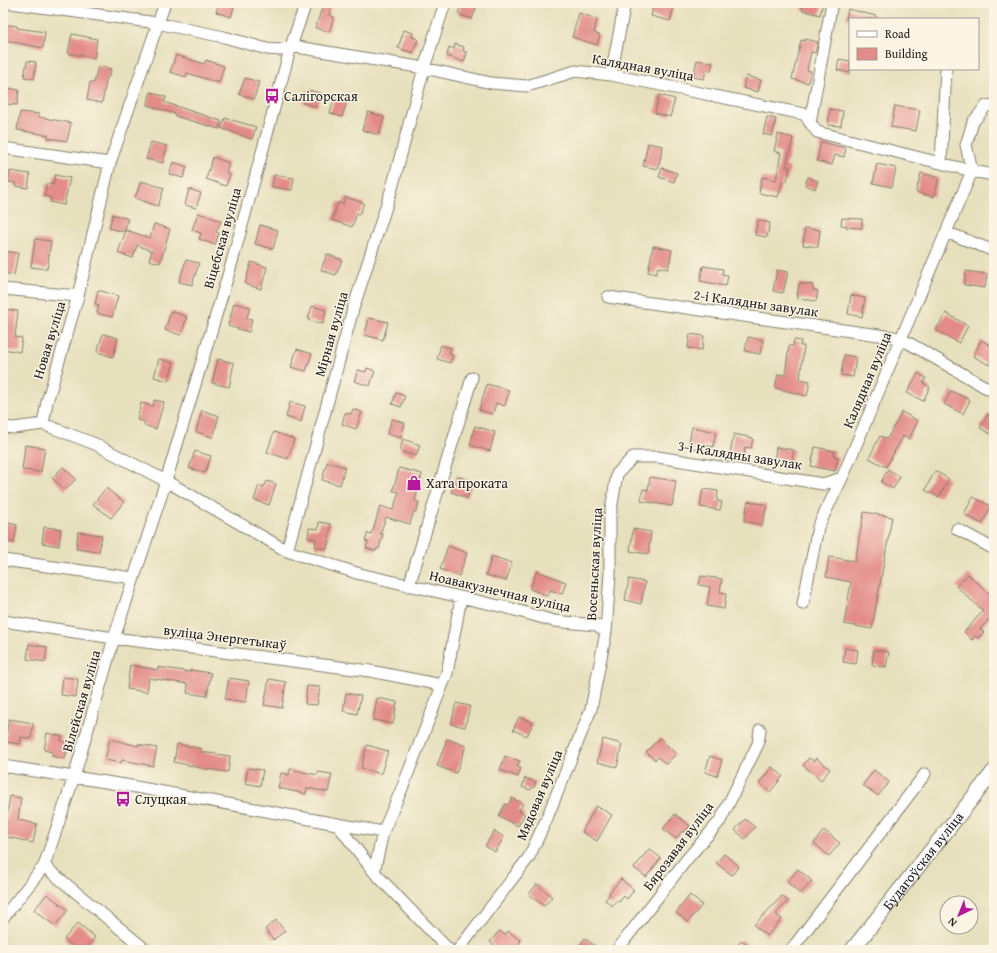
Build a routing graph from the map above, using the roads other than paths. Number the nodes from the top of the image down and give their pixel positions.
1 (11, 3) edge
2 (165, 3) edge
3 (306, 3) edge
4 (445, 3) edge
5 (625, 3) edge
6 (832, 3) edge
7 (157, 23) junction
8 (291, 46) junction
9 (424, 68) junction
10 (946, 70) edge
11 (611, 75) junction
12 (994, 105) edge
13 (810, 123) junction
14 (3, 148) edge
15 (110, 163) junction
16 (941, 163) junction
17 (972, 171) junction
18 (994, 175) edge
19 (946, 232) junction
20 (994, 251) edge
21 (3, 289) edge
22 (78, 296) junction
23 (608, 297) dead end
24 (900, 338) junction
25 (472, 378) dead end
26 (994, 392) edge
27 (44, 424) junction
28 (3, 427) edge
29 (634, 457) joint
30 (842, 478) junction
31 (166, 481) junction
32 (957, 529) dead end
33 (994, 549) edge
34 (286, 551) junction
35 (3, 560) edge
36 (133, 578) junction
37 (410, 586) junction
38 (461, 598) junction
39 (803, 604) dead end
40 (3, 621) edge
41 (606, 632) junction
42 (114, 638) junction
43 (442, 685) junction
44 (760, 730) dead end
45 (3, 766) edge
46 (994, 771) edge
47 (925, 774) dead end
48 (74, 777) junction
49 (338, 824) junction
50 (383, 832) junction
51 (44, 866) junction
52 (374, 872) junction
53 (3, 918) edge
54 (146, 950) edge
55 (449, 950) edge
56 (458, 950) edge
57 (617, 950) edge
58 (791, 950) edge
59 (852, 950) edge

1 - 7 street, Калядная вуліца
2 - 7 street, Новая вуліца
3 - 8 street, Віцебская вуліца
4 - 9 street, Мірная вуліца
5 - 11 street
6 - 13 street
7 - 8 street, Калядная вуліца
7 - 15 street, Новая вуліца
8 - 9 street, Калядная вуліца
8 - 31 street, Віцебская вуліца
9 - 11 street, Калядная вуліца
9 - 34 street, Мірная вуліца
10 - 16 street
11 - 13 street, Калядная вуліца
12 - 17 street
13 - 16 street, Калядная вуліца
14 - 15 street
15 - 22 street, Новая вуліца
16 - 17 street, Калядная вуліца
17 - 18 street, Калядная вуліца
17 - 19 street, Калядная вуліца
19 - 20 street
19 - 24 street, Калядная вуліца
21 - 22 street
22 - 27 street, Новая вуліца
23 - 24 street, 2-і Калядны завулак
24 - 26 street
24 - 30 street, Калядная вуліца
25 - 37 street
27 - 28 street
27 - 31 street
29 - 30 street, 3-і Калядны завулак
29 - 41 street, Восеньская вуліца
30 - 39 street, Калядная вуліца
31 - 34 street
31 - 36 street, Вілейская вуліца
32 - 33 street
34 - 37 street
35 - 36 street
36 - 42 street, Вілейская вуліца
37 - 38 street, Ноавакузнечная вуліца
38 - 41 street, Ноавакузнечная вуліца
38 - 43 street
40 - 42 street, вуліца Энергетыкаў
41 - 56 street, Мядовая вуліца
42 - 43 street, вуліца Энергетыкаў
42 - 48 street, Вілейская вуліца
43 - 50 street
44 - 57 street, Бярозавая вуліца
45 - 48 street
46 - 59 street, Будагоўская вуліца
47 - 58 street
48 - 49 street
48 - 51 street, Вілейская вуліца
49 - 50 street
49 - 52 street
50 - 52 street
51 - 53 street, Вілейская вуліца
51 - 54 street
52 - 55 street

